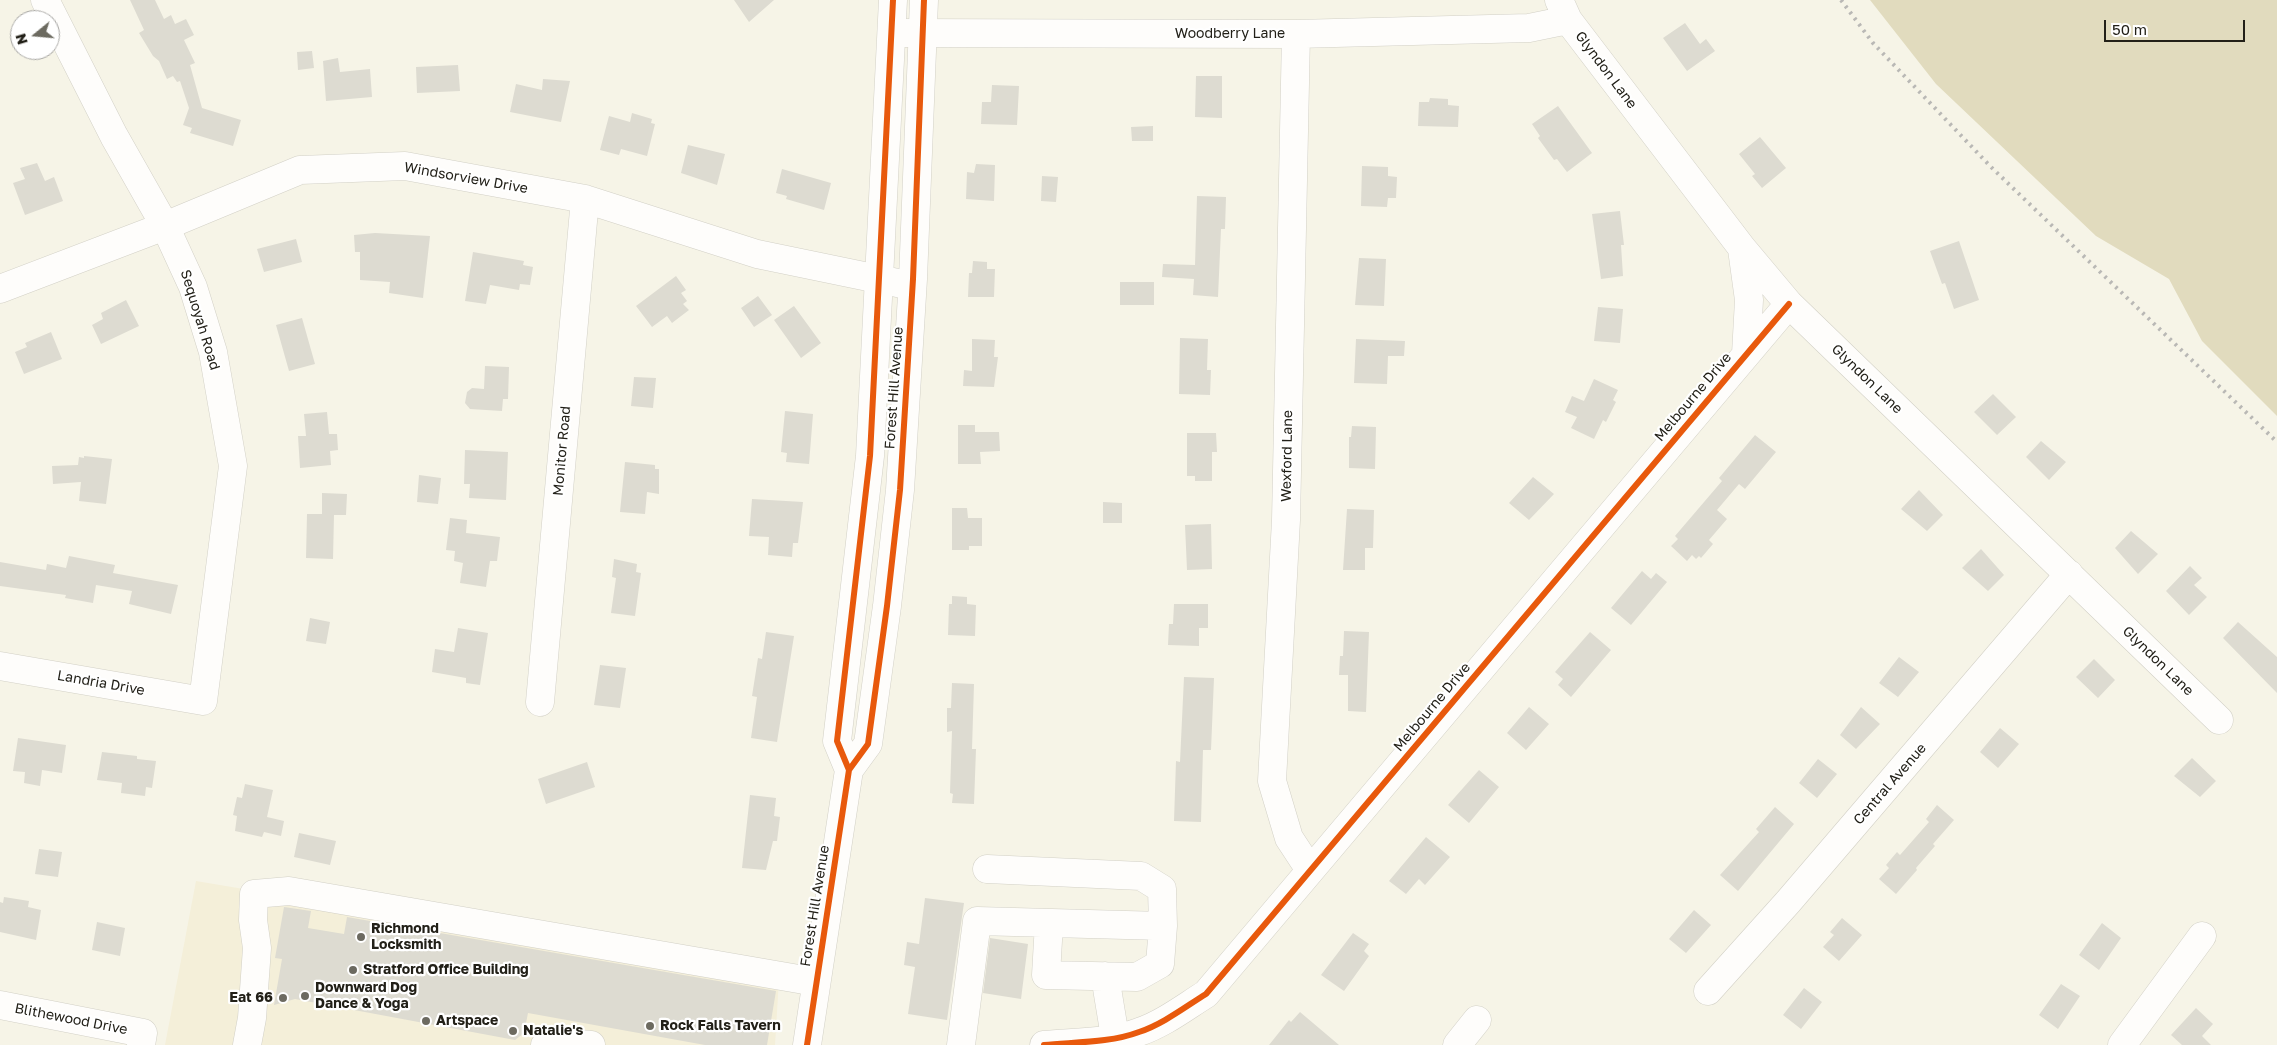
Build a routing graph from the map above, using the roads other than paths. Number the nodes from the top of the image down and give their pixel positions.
1 (45, 0) edge
2 (893, 0) edge
3 (924, 0) edge
4 (1563, 10) edge
5 (892, 33) junction
6 (924, 33) junction
7 (1296, 34) junction
8 (585, 199) junction
9 (165, 226) junction
10 (1742, 248) junction
11 (880, 280) junction
12 (912, 286) junction
13 (0, 289) edge
14 (1789, 304) junction
15 (1746, 354) junction
16 (2070, 574) junction
17 (0, 666) edge
18 (203, 701) joint
19 (540, 702) dead end
20 (2218, 720) dead end
21 (849, 770) junction
22 (987, 869) dead end
23 (1310, 870) junction
24 (1049, 923) junction
25 (1163, 926) junction
26 (2202, 936) dead end
27 (1104, 976) junction
28 (816, 982) junction
29 (1708, 991) dead end
30 (0, 1005) edge
31 (1477, 1020) dead end
32 (1115, 1037) junction
33 (142, 1039) edge
34 (248, 1045) edge
35 (545, 1045) edge
36 (591, 1045) edge
37 (807, 1045) edge
38 (961, 1045) edge
39 (1044, 1045) edge
40 (1457, 1045) edge
41 (2122, 1045) edge

1 - 9 street, Sequoyah Road
2 - 5 street, Forest Hill Avenue
3 - 6 street, Forest Hill Avenue
4 - 7 street, Woodberry Lane
4 - 10 street, Glyndon Lane
5 - 6 street, Woodberry Lane
5 - 11 street, Forest Hill Avenue
6 - 7 street, Woodberry Lane
6 - 12 street, Forest Hill Avenue
7 - 23 street, Wexford Lane
8 - 9 street, Windsorview Drive
8 - 11 street, Windsorview Drive
8 - 19 street, Monitor Road
9 - 13 street, Windsorview Drive
9 - 18 street, Sequoyah Road
10 - 14 street, Glyndon Lane
10 - 15 street
11 - 12 street, Windsorview Drive
11 - 21 street, Forest Hill Avenue
12 - 21 street, Forest Hill Avenue
14 - 15 street, Melbourne Drive
14 - 16 street, Glyndon Lane
15 - 23 street, Melbourne Drive
16 - 20 street, Glyndon Lane
16 - 29 street, Central Avenue
17 - 18 street, Landria Drive
21 - 28 street, Forest Hill Avenue
22 - 25 street
23 - 32 street, Melbourne Drive
24 - 25 street
24 - 27 street
24 - 38 street
25 - 27 street
26 - 41 street
27 - 32 street
28 - 34 street
28 - 37 street, Forest Hill Avenue
30 - 33 street, Blithewood Drive
31 - 40 street
32 - 39 street, Melbourne Drive
35 - 36 street

